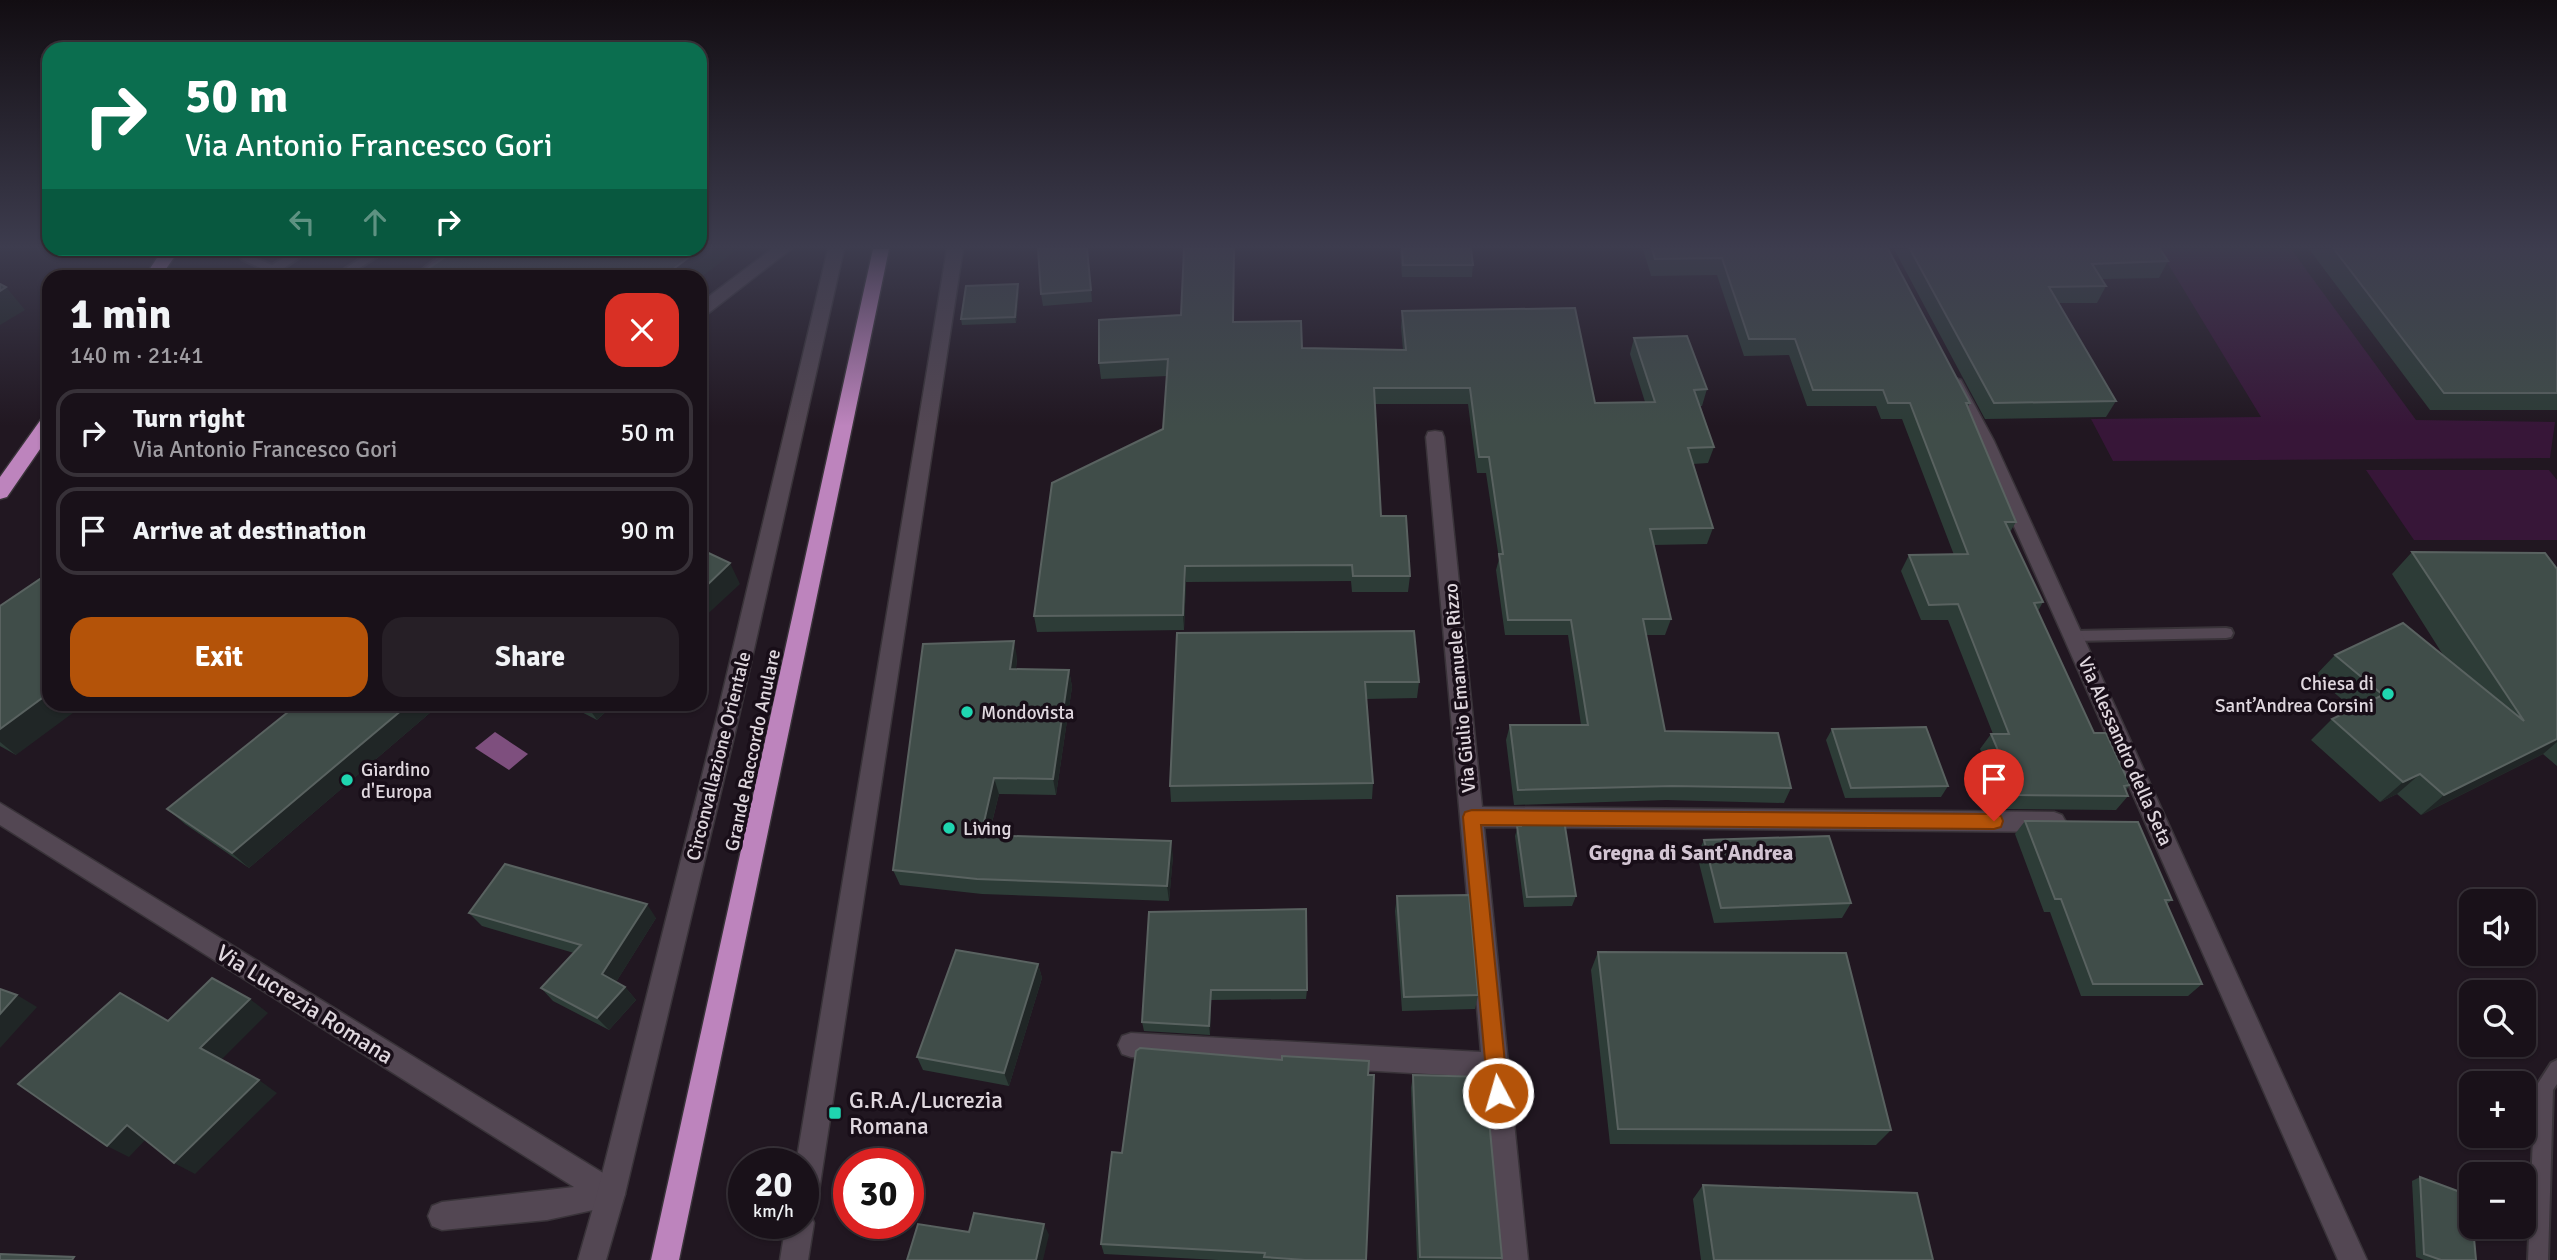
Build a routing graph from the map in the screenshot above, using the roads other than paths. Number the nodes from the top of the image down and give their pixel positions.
1 (823, 308) edge
2 (869, 308) edge
3 (946, 308) edge
4 (1947, 369) edge
5 (42, 432) edge
6 (1435, 437) dead end
7 (0, 492) edge
8 (2226, 633) dead end
9 (2074, 636) junction
10 (0, 813) edge
11 (1472, 817) junction
12 (2077, 822) edge
13 (2132, 823) edge
14 (2159, 823) junction
15 (1131, 1045) dead end
16 (1495, 1065) junction
17 (2557, 1069) edge
18 (812, 1148) edge
19 (611, 1194) junction
20 (442, 1216) dead end
21 (797, 1239) edge
22 (592, 1260) edge
23 (666, 1260) edge
24 (794, 1260) edge
25 (1514, 1260) edge
26 (2353, 1260) edge
27 (2538, 1260) edge

1 - 19 street, Circonvallazione Orientale
2 - 23 highway, Grande Raccordo Anulare
3 - 18 street
4 - 9 street, Via Alessandro della Seta
5 - 7 highway
6 - 11 street, Via Giulio Emanuele Rizzo
8 - 9 lane
9 - 14 street, Via Alessandro della Seta
10 - 19 street, Via Lucrezia Romana
11 - 12 street
11 - 16 street, Via Giulio Emanuele Rizzo
13 - 14 street
14 - 26 street, Via Alessandro della Seta
15 - 16 street
16 - 25 street, Via Giulio Emanuele Rizzo
17 - 27 lane
19 - 20 street
19 - 22 street, Circonvallazione Orientale
21 - 24 street

